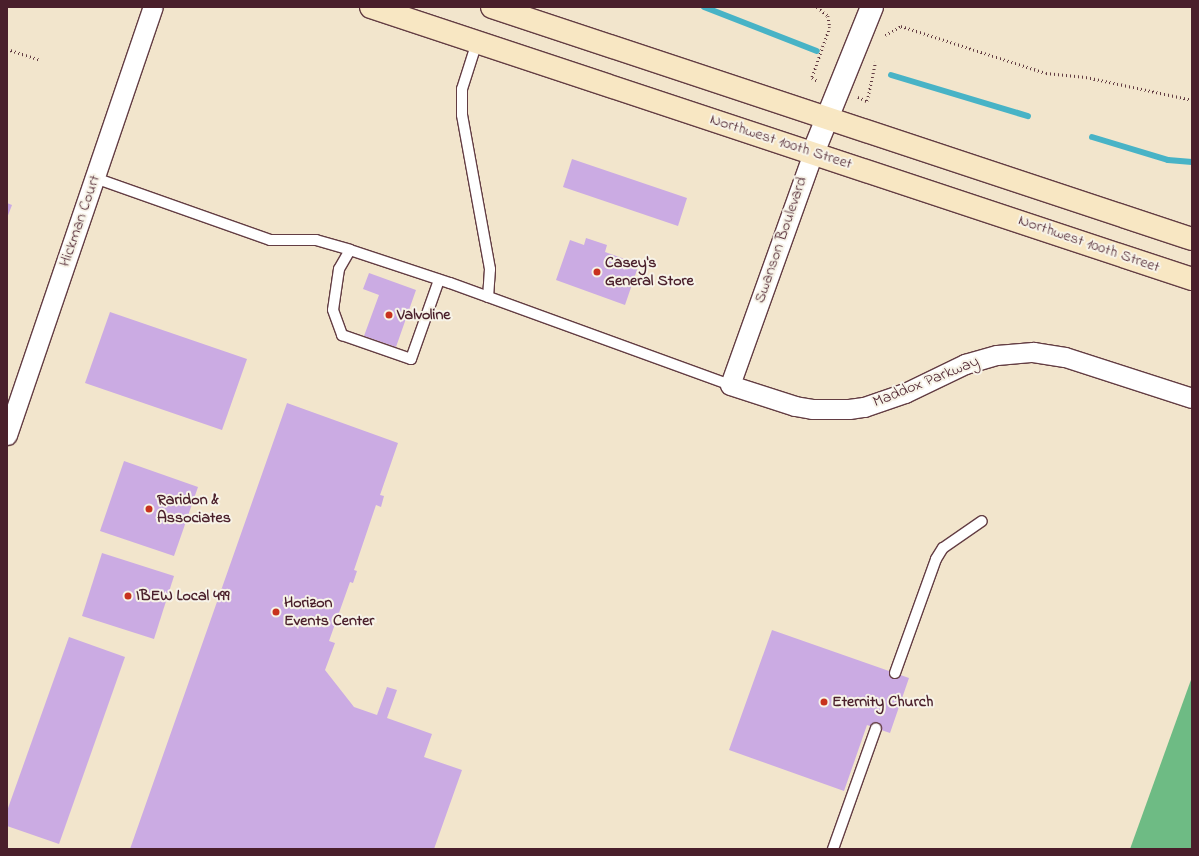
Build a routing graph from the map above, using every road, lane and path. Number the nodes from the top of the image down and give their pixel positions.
1 (153, 7) edge
2 (371, 7) edge
3 (492, 7) edge
4 (817, 7) edge
5 (872, 7) edge
6 (882, 40) dead end
7 (477, 42) junction
8 (7, 49) edge
9 (877, 55) dead end
10 (40, 60) dead end
11 (812, 78) dead end
12 (1192, 100) edge
13 (867, 101) dead end
14 (828, 118) junction
15 (813, 153) junction
16 (95, 178) junction
17 (1192, 239) edge
18 (350, 250) junction
19 (1192, 279) edge
20 (439, 280) junction
21 (488, 297) junction
22 (730, 384) junction
23 (1192, 398) edge
24 (7, 435) edge
25 (982, 521) dead end
26 (895, 673) dead end
27 (876, 728) dead end
28 (833, 849) edge

1 - 16 street, Hickman Court
2 - 7 main road, Northwest 100th Street
3 - 14 main road
4 - 11 path
5 - 14 street, Swanson Boulevard
6 - 12 path
7 - 15 main road, Northwest 100th Street
7 - 21 lane
8 - 10 path
9 - 13 path
14 - 15 street, Swanson Boulevard
14 - 17 main road
15 - 19 main road, Northwest 100th Street
15 - 22 street, Swanson Boulevard
16 - 18 lane
16 - 24 street, Hickman Court
18 - 20 lane
18 - 20 lane
20 - 21 lane
21 - 22 lane
22 - 23 street, Maddox Parkway
25 - 26 lane
27 - 28 lane

